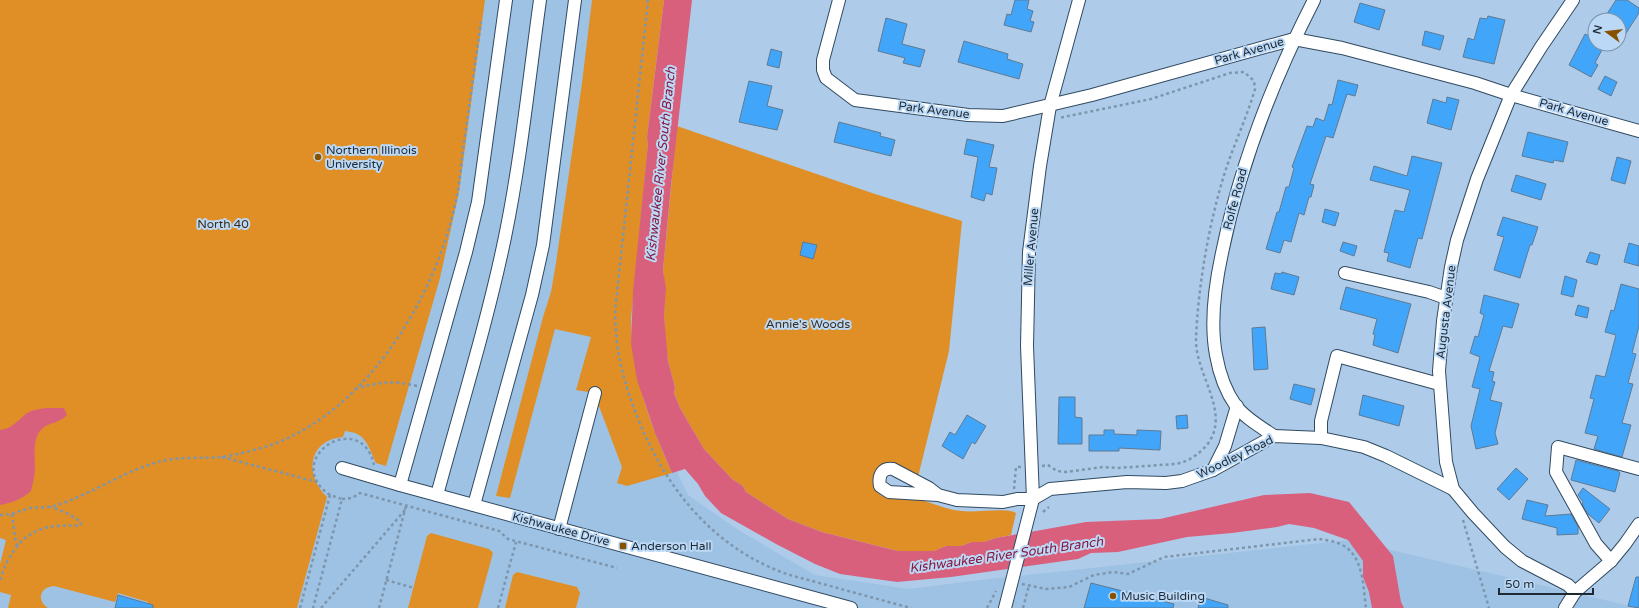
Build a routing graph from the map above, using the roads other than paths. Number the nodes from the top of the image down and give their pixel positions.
1 (506, 0) edge
2 (540, 0) edge
3 (575, 0) edge
4 (839, 0) edge
5 (1079, 0) edge
6 (1314, 0) edge
7 (1573, 0) edge
8 (1294, 39) junction
9 (1511, 94) junction
10 (1050, 106) junction
11 (1639, 131) edge
12 (1345, 273) dead end
13 (1446, 298) junction
14 (1439, 384) junction
15 (596, 393) dead end
16 (1237, 406) junction
17 (1274, 436) junction
18 (1321, 438) junction
19 (342, 468) dead end
20 (1639, 469) edge
21 (1213, 470) junction
22 (400, 485) junction
23 (1453, 489) junction
24 (437, 495) junction
25 (938, 495) dead end
26 (1033, 499) junction
27 (474, 506) junction
28 (1639, 524) edge
29 (559, 529) junction
30 (1611, 561) junction
31 (1575, 592) junction
32 (851, 608) edge
33 (1006, 608) edge
34 (1565, 608) edge

1 - 22 street
2 - 24 street
3 - 27 street
4 - 10 street, Park Avenue
5 - 10 street, Miller Avenue
6 - 8 street, Rolfe Road
7 - 9 street, Augusta Avenue
8 - 9 street, Park Avenue
8 - 10 street, Park Avenue
8 - 16 street, Rolfe Road
9 - 11 street, Park Avenue
9 - 13 street, Augusta Avenue
10 - 26 street, Miller Avenue
12 - 13 street
13 - 14 street, Augusta Avenue
14 - 18 street
14 - 23 street, Augusta Avenue
15 - 29 street
16 - 17 street, Rolfe Road
16 - 21 street
17 - 18 street, Woodley Road
17 - 21 street, Woodley Road
18 - 23 street, Woodley Road
19 - 22 street, Kishwaukee Drive
20 - 30 street
21 - 26 street, Woodley Road
22 - 24 street, Kishwaukee Drive
23 - 31 street, Augusta Avenue
24 - 27 street, Kishwaukee Drive
25 - 26 street
26 - 33 street, Miller Avenue
27 - 29 street, Kishwaukee Drive
28 - 30 street
29 - 32 street, Kishwaukee Drive
30 - 31 street
31 - 34 street

